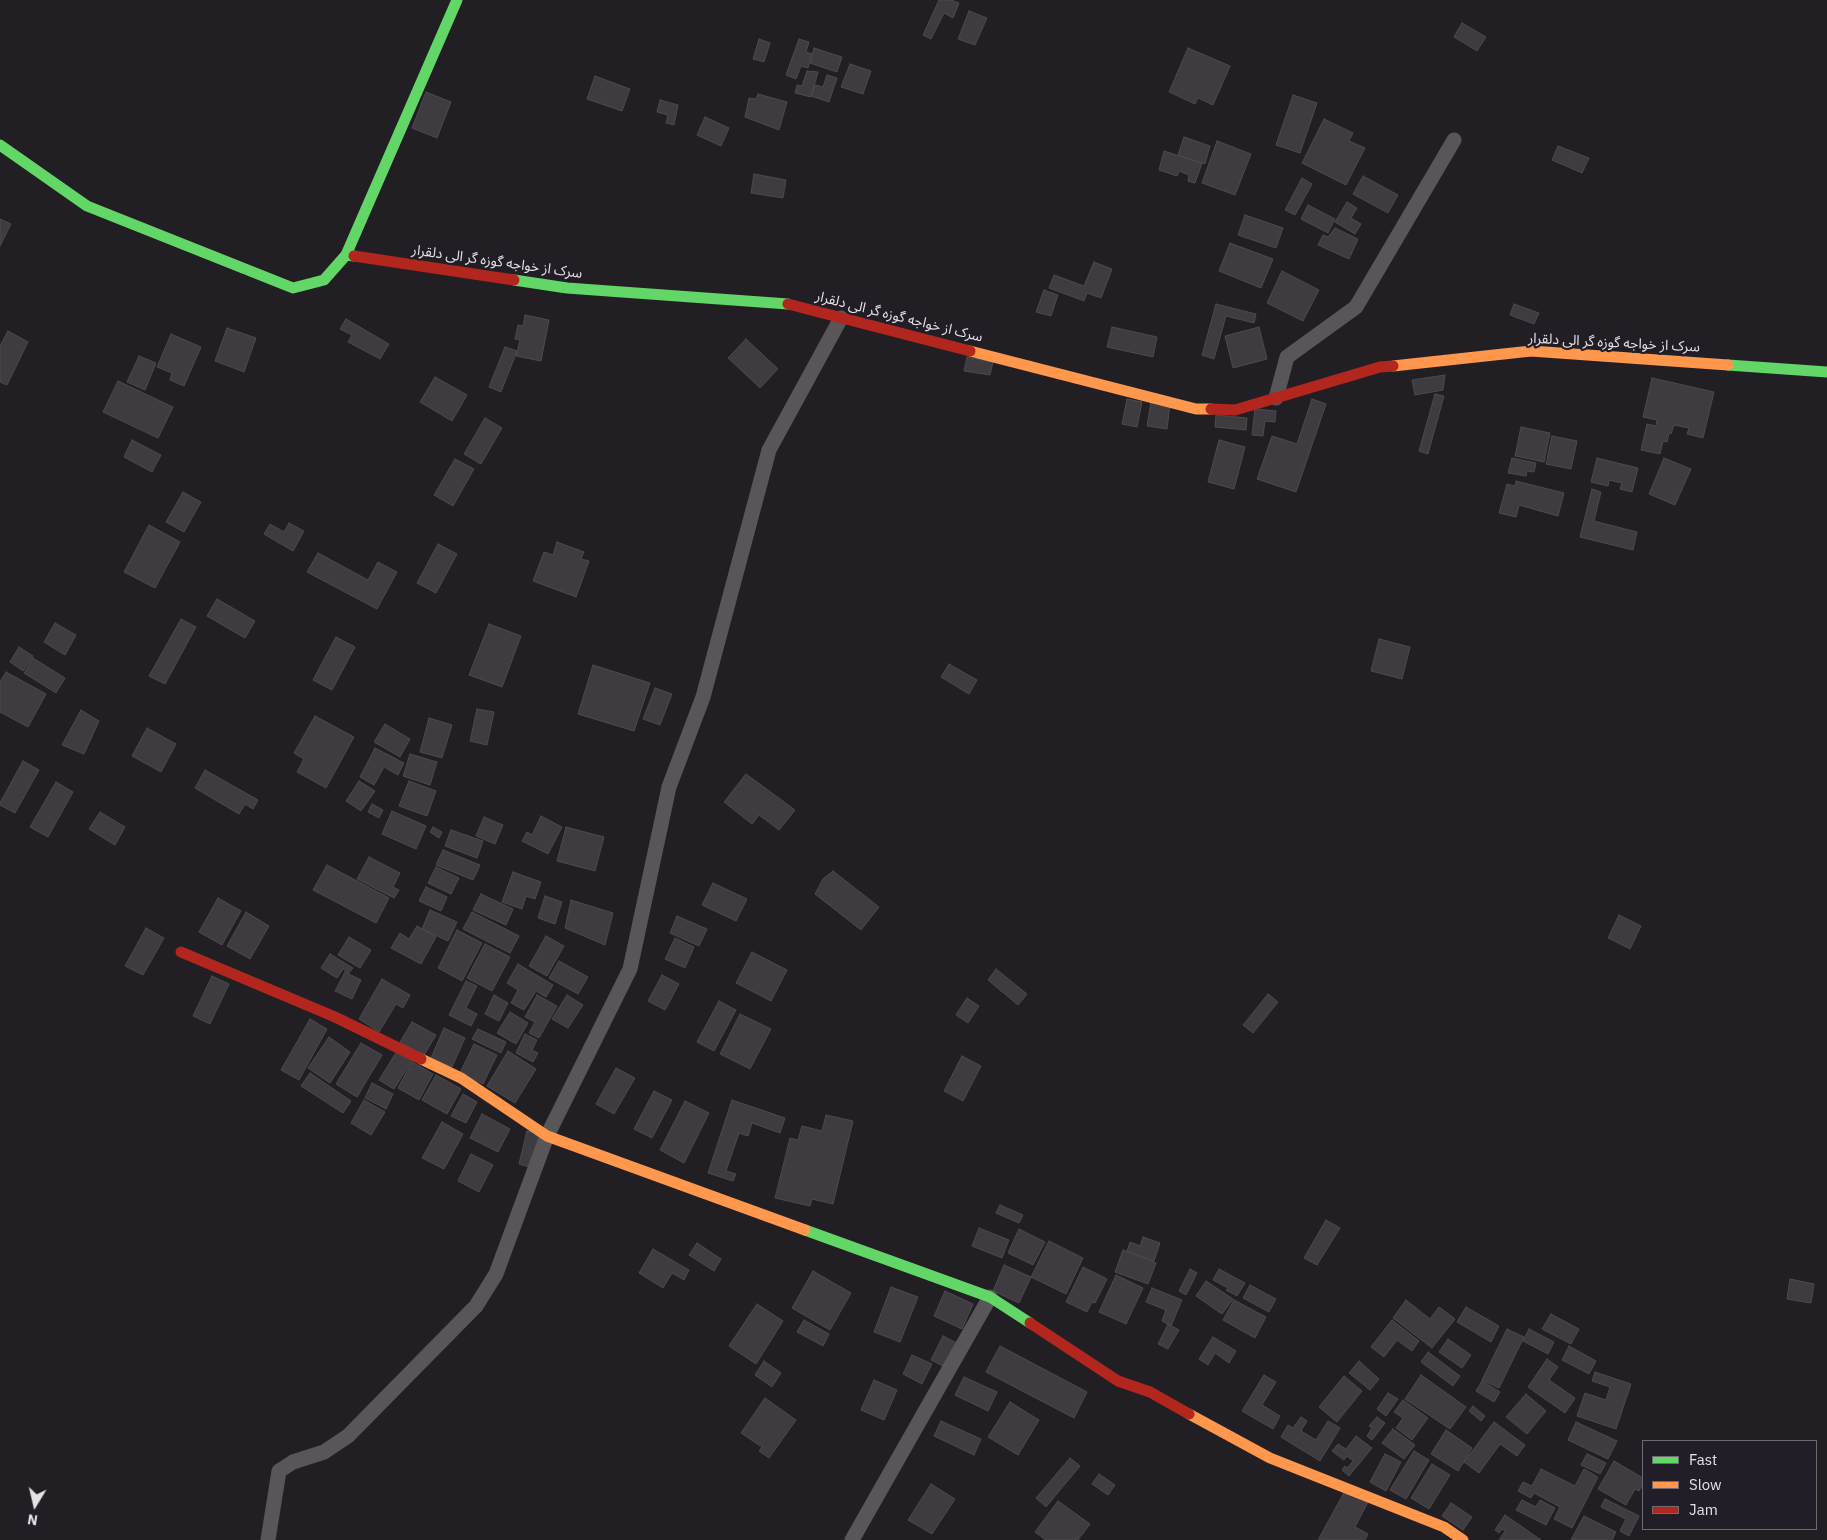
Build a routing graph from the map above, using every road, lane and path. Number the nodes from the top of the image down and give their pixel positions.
1 (457, 0) edge
2 (1454, 140) dead end
3 (0, 145) edge
4 (346, 255) junction
5 (841, 318) junction
6 (1827, 372) edge
7 (1276, 398) junction
8 (181, 952) dead end
9 (547, 1136) junction
10 (990, 1297) junction
11 (268, 1540) edge
12 (852, 1540) edge
13 (1463, 1540) edge

1 - 4 street
2 - 7 street
3 - 4 street
4 - 5 street, سرک از خواجه گوزه گر الی دلقرار
5 - 7 street, سرک از خواجه گوزه گر الی دلقرار
5 - 9 street
6 - 7 street, سرک از خواجه گوزه گر الی دلقرار
8 - 9 street
9 - 10 street
9 - 11 street
10 - 12 street
10 - 13 street

